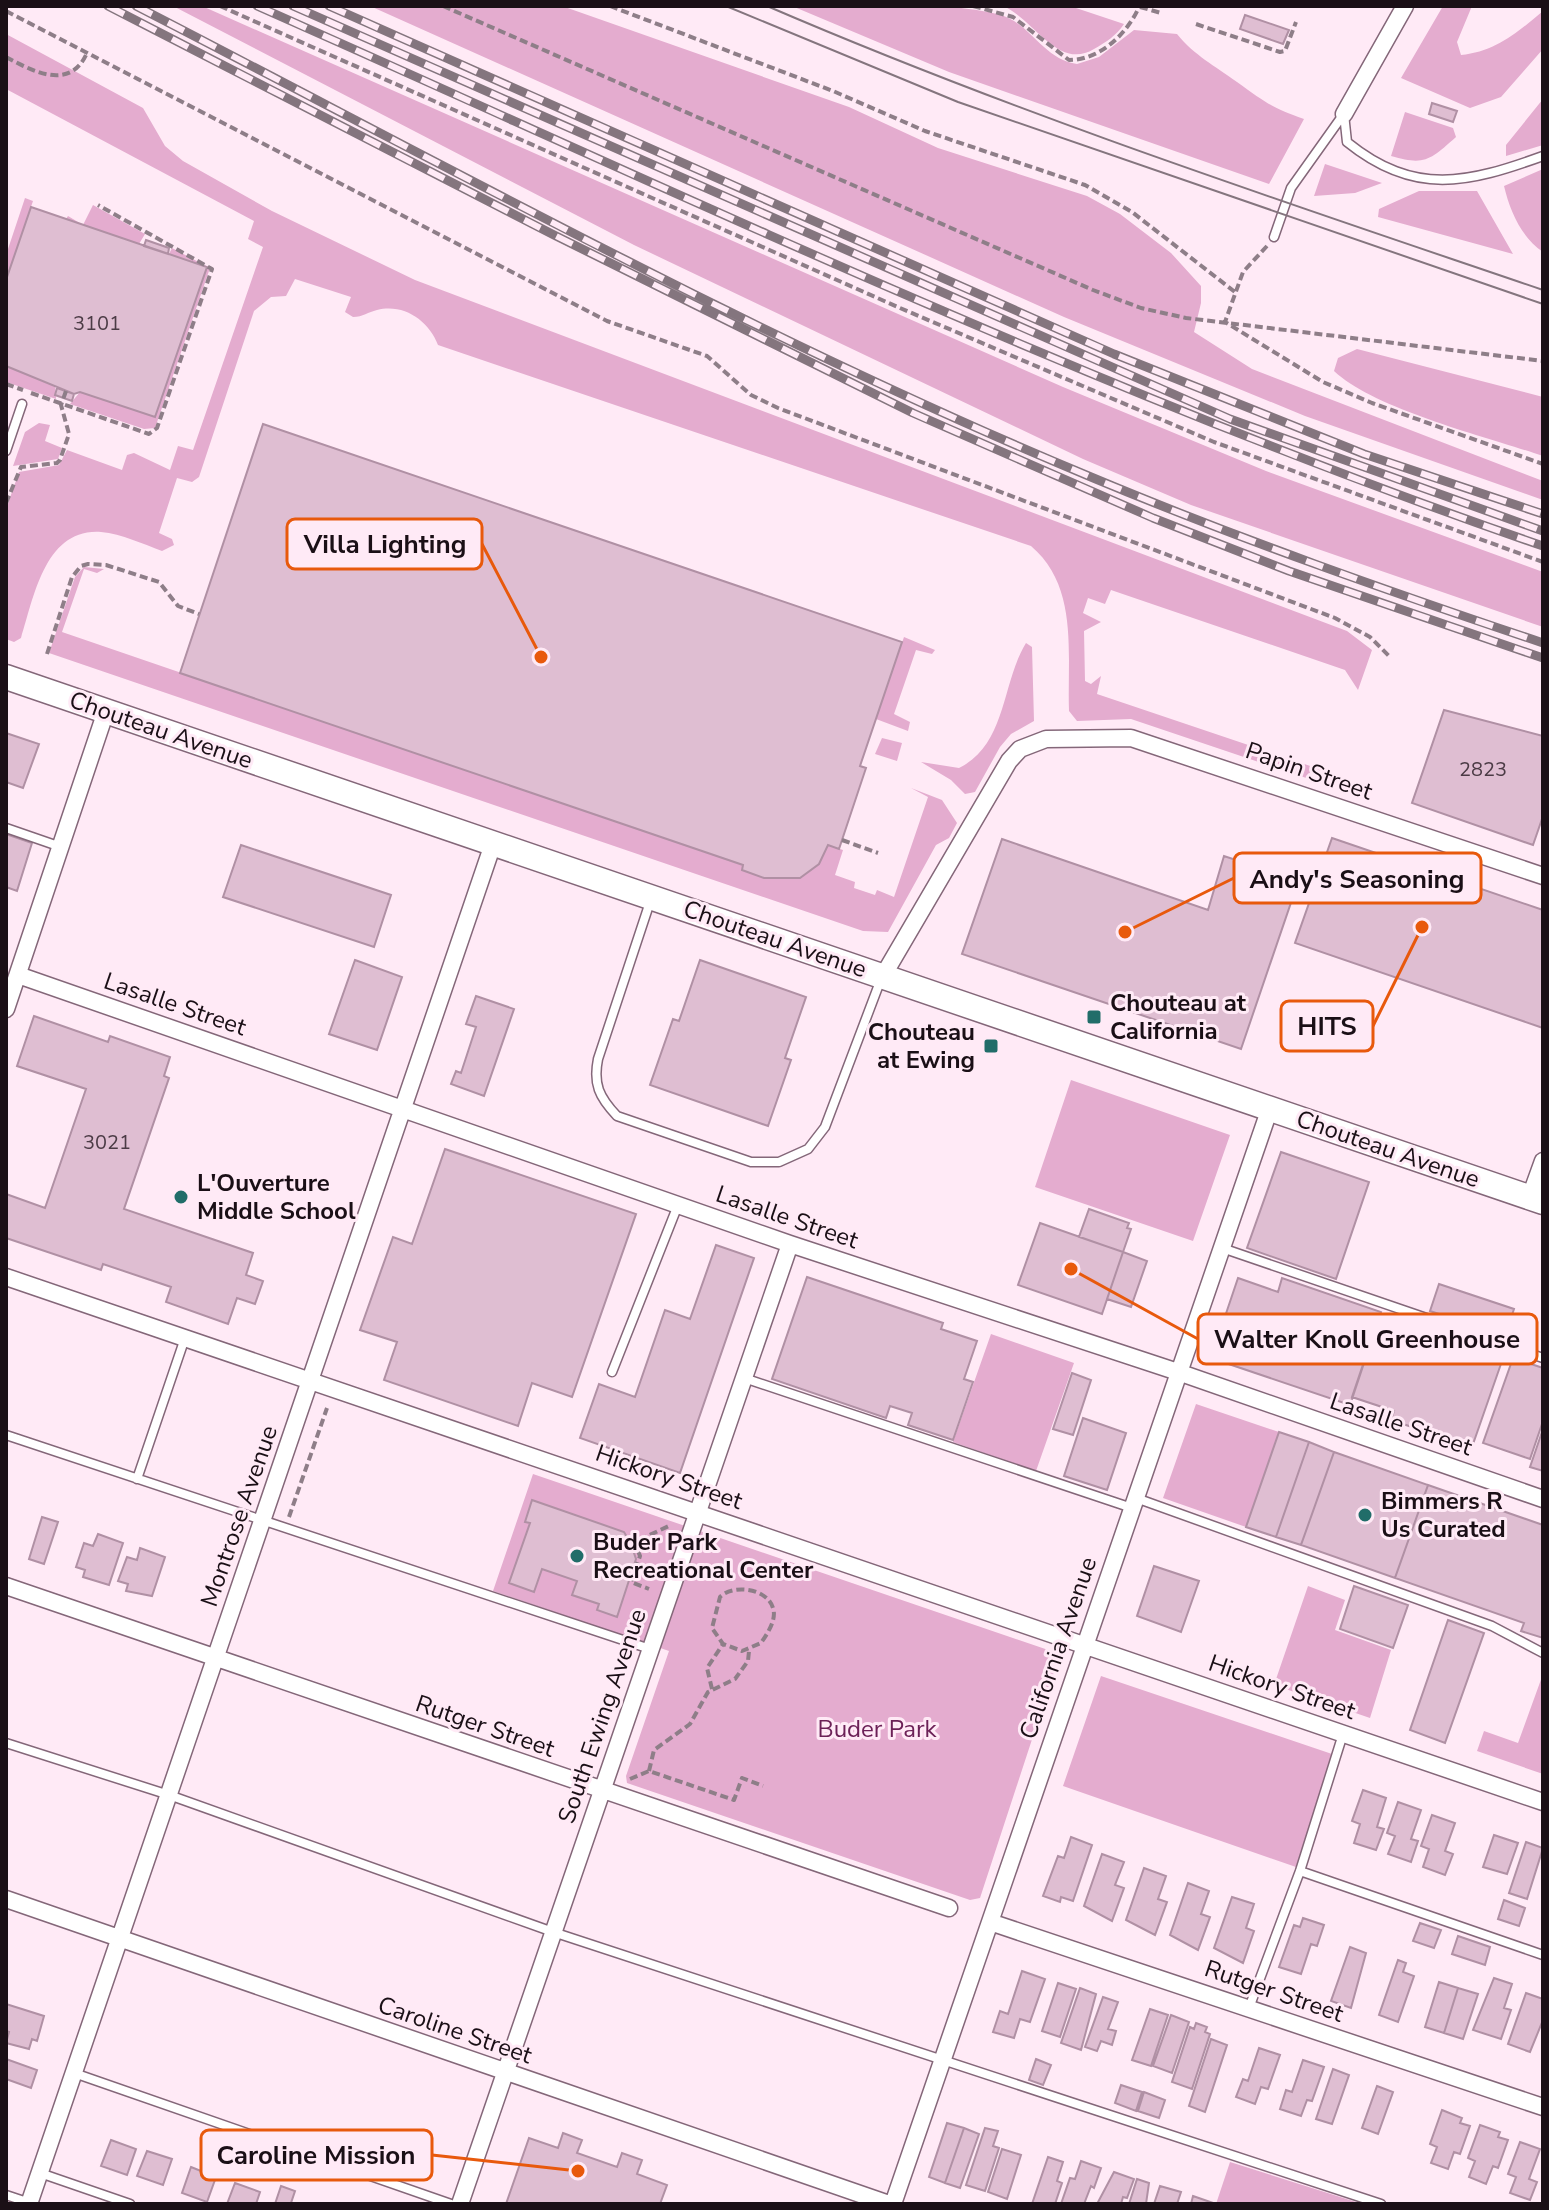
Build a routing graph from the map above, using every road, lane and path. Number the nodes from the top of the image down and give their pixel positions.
1 (220, 6) edge
2 (443, 6) edge
3 (610, 6) edge
4 (973, 6) edge
5 (1139, 6) edge
6 (1405, 6) edge
7 (6, 11) edge
8 (1161, 13) dead end
9 (1296, 22) dead end
10 (1196, 24) dead end
11 (87, 53) junction
12 (6, 57) edge
13 (1344, 114) junction
14 (1543, 156) edge
15 (98, 205) dead end
16 (1274, 237) joint
17 (1235, 292) junction
18 (1225, 322) junction
19 (1543, 361) edge
20 (6, 384) edge
21 (66, 391) dead end
22 (62, 403) junction
23 (22, 404) dead end
24 (6, 451) edge
25 (1543, 464) edge
26 (6, 503) edge
27 (1543, 562) edge
28 (199, 614) dead end
29 (47, 654) dead end
30 (1391, 658) dead end
31 (6, 677) edge
32 (106, 711) junction
33 (6, 828) edge
34 (842, 840) dead end
35 (493, 844) junction
36 (61, 847) junction
37 (878, 853) dead end
38 (1543, 876) edge
39 (652, 897) junction
40 (12, 973) edge
41 (883, 976) junction
42 (6, 1009) edge
43 (1270, 1108) junction
44 (403, 1109) junction
45 (1543, 1161) edge
46 (1537, 1200) edge
47 (678, 1205) junction
48 (790, 1244) junction
49 (1221, 1248) junction
50 (6, 1277) edge
51 (185, 1338) junction
52 (1543, 1358) edge
53 (612, 1372) dead end
54 (1178, 1372) junction
55 (743, 1377) junction
56 (312, 1381) junction
57 (327, 1408) dead end
58 (6, 1435) edge
59 (137, 1479) junction
60 (1543, 1499) edge
61 (1133, 1503) junction
62 (697, 1512) junction
63 (288, 1519) dead end
64 (263, 1521) junction
65 (671, 1525) dead end
66 (639, 1540) dead end
67 (638, 1551) dead end
68 (6, 1586) edge
69 (649, 1589) dead end
70 (723, 1644) junction
71 (1085, 1645) junction
72 (650, 1649) junction
73 (749, 1651) junction
74 (1543, 1653) edge
75 (215, 1657) junction
76 (712, 1689) junction
77 (1343, 1733) junction
78 (6, 1743) edge
79 (649, 1771) junction
80 (627, 1780) dead end
81 (763, 1786) dead end
82 (602, 1791) junction
83 (169, 1795) junction
84 (1543, 1802) edge
85 (1300, 1871) junction
86 (6, 1899) edge
87 (949, 1908) dead end
88 (990, 1922) junction
89 (553, 1932) junction
90 (118, 1938) junction
91 (1543, 1955) edge
92 (1249, 2008) junction
93 (942, 2061) junction
94 (73, 2072) junction
95 (506, 2073) junction
96 (1543, 2107) edge
97 (40, 2173) junction
98 (6, 2195) edge
99 (30, 2204) edge
100 (130, 2204) edge
101 (451, 2204) edge
102 (460, 2204) edge
103 (891, 2204) edge
104 (1381, 2204) edge

1 - 27 path
2 - 18 path
3 - 17 path
4 - 5 path
5 - 8 path
6 - 13 street
7 - 11 path
9 - 10 path
11 - 12 path
11 - 30 path
13 - 14 lane
13 - 16 lane
15 - 22 path
16 - 17 path
17 - 18 path
18 - 19 path
18 - 25 path
20 - 22 path
21 - 22 path
22 - 26 path
23 - 24 lane
28 - 29 path
31 - 32 main road, Chouteau Avenue
32 - 35 main road, Chouteau Avenue
32 - 36 street
33 - 36 lane
34 - 37 path
35 - 39 main road, Chouteau Avenue
35 - 44 street, Montrose Avenue
36 - 40 street
38 - 41 street, Papin Street
39 - 41 main road, Chouteau Avenue
39 - 41 lane
40 - 42 street
40 - 44 street, Lasalle Street
41 - 43 main road, Chouteau Avenue
43 - 46 main road, Chouteau Avenue
43 - 49 street, California Avenue
44 - 47 street, Lasalle Street
44 - 56 street, Montrose Avenue
45 - 46 street
47 - 48 street, Lasalle Street
47 - 53 lane
48 - 54 street, Lasalle Street
48 - 55 street, South Ewing Avenue
49 - 52 lane
49 - 54 street, California Avenue
50 - 51 street, Hickory Street
51 - 56 street, Hickory Street
51 - 59 lane
54 - 60 street, Lasalle Street
54 - 61 street, California Avenue
55 - 61 lane
55 - 62 street, South Ewing Avenue
56 - 62 street, Hickory Street
56 - 64 street, Montrose Avenue
57 - 63 path
58 - 59 lane
59 - 64 lane
61 - 71 street, California Avenue
61 - 74 lane
62 - 71 street, Hickory Street
62 - 72 street, South Ewing Avenue
64 - 72 lane
64 - 75 street, Montrose Avenue
65 - 66 path
67 - 69 path
68 - 75 street, Rutger Street
70 - 73 path
70 - 73 path
70 - 76 path
71 - 77 street, Hickory Street
71 - 88 street, California Avenue
72 - 82 street, South Ewing Avenue
73 - 76 path
75 - 82 street, Rutger Street
75 - 83 street, Montrose Avenue
76 - 79 path
77 - 84 street, Hickory Street
77 - 85 lane
78 - 83 lane
79 - 80 path
79 - 81 path
82 - 87 street, Rutger Street
82 - 89 street, South Ewing Avenue
83 - 89 lane
83 - 90 street, Montrose Avenue
85 - 91 lane
85 - 92 lane
86 - 90 street, Caroline Street
88 - 92 street, Rutger Street
88 - 93 street, California Avenue
89 - 93 lane
89 - 95 street, South Ewing Avenue
90 - 94 street, Montrose Avenue
90 - 95 street, Caroline Street
92 - 96 street, Rutger Street
93 - 103 street, California Avenue
93 - 104 lane
94 - 97 street, Montrose Avenue
94 - 101 lane
95 - 102 street, South Ewing Avenue
95 - 103 street, Caroline Street
97 - 99 street, Montrose Avenue
97 - 100 lane
98 - 99 lane

